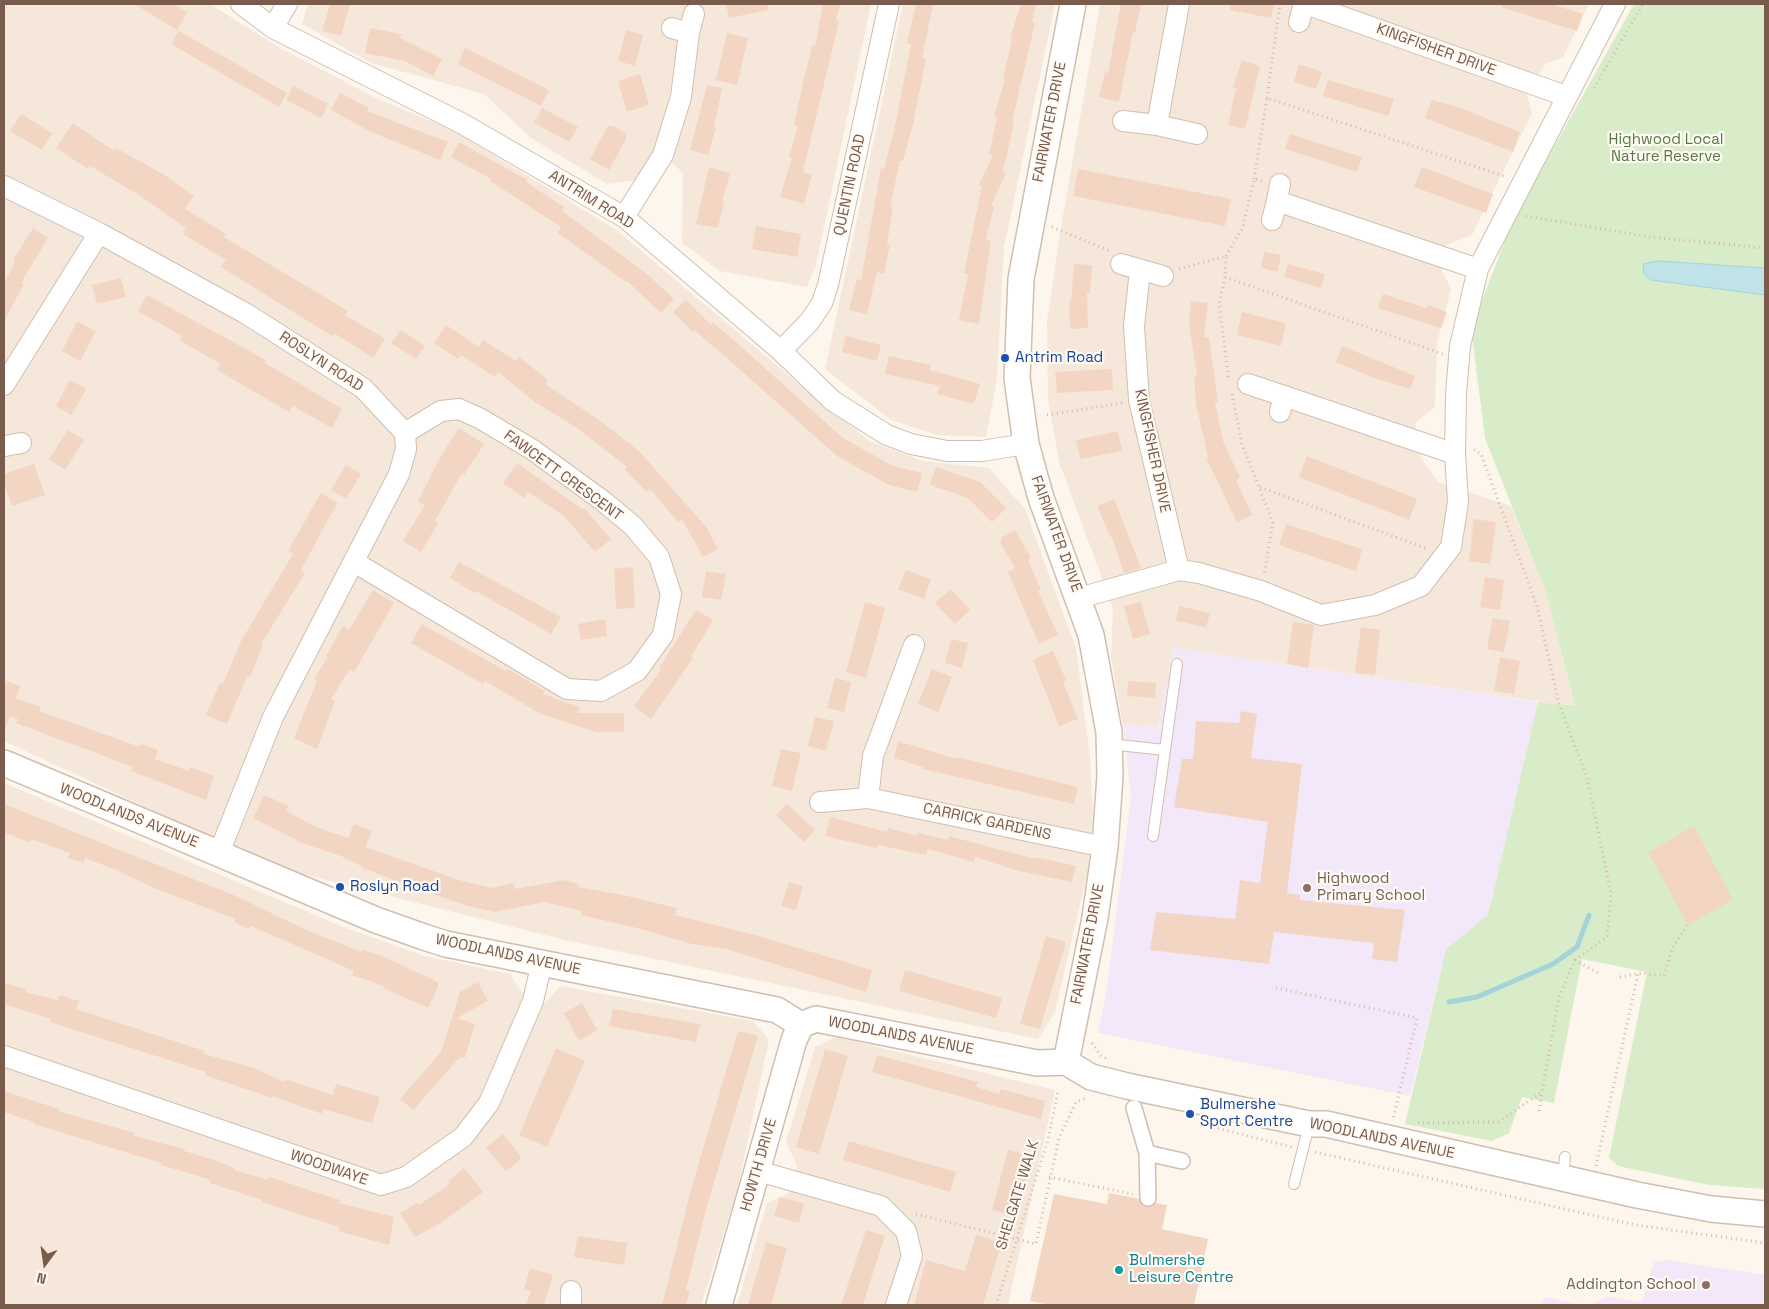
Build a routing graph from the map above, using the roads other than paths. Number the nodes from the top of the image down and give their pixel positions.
1 (242, 4) edge
2 (287, 4) edge
3 (889, 4) edge
4 (1073, 4) edge
5 (1179, 4) edge
6 (1615, 4) edge
7 (1303, 10) edge
8 (694, 14) dead end
9 (273, 28) junction
10 (1566, 96) junction
11 (1122, 121) dead end
12 (1158, 125) junction
13 (1197, 134) dead end
14 (4, 186) edge
15 (1276, 202) road end
16 (624, 217) junction
17 (99, 233) junction
18 (1121, 264) road end
19 (1478, 269) junction
20 (1140, 270) junction
21 (1163, 276) road end
22 (781, 351) junction
23 (1248, 384) dead end
24 (4, 385) edge
25 (405, 434) junction
26 (1026, 444) junction
27 (1455, 446) junction
28 (354, 562) junction
29 (1179, 570) junction
30 (1079, 598) junction
31 (914, 645) dead end
32 (1177, 664) dead end
33 (1109, 744) junction
34 (1165, 750) junction
35 (4, 763) edge
36 (868, 798) junction
37 (820, 802) dead end
38 (1153, 836) dead end
39 (1106, 846) junction
40 (219, 853) junction
41 (542, 962) junction
42 (801, 1025) junction
43 (4, 1056) edge
44 (1066, 1062) junction
45 (1134, 1108) dead end
46 (1309, 1124) junction
47 (1147, 1153) junction
48 (1182, 1160) dead end
49 (758, 1171) junction
50 (1294, 1184) dead end
51 (1148, 1198) road end
52 (1765, 1214) edge
53 (719, 1305) edge
54 (896, 1305) edge

1 - 9 street, ANTRIM ROAD
2 - 9 street
3 - 22 street, QUENTIN ROAD
4 - 26 street, FAIRWATER DRIVE
5 - 12 street
6 - 10 street
7 - 10 street, KINGFISHER DRIVE
8 - 16 street
9 - 16 street, ANTRIM ROAD
10 - 19 street
11 - 12 street
12 - 13 street
14 - 17 street, ROSLYN ROAD
15 - 19 street
16 - 22 street, ANTRIM ROAD
17 - 24 street
17 - 25 street, ROSLYN ROAD
18 - 20 street
19 - 27 street
20 - 21 street
20 - 29 street, KINGFISHER DRIVE
22 - 26 street, ANTRIM ROAD
23 - 27 street
25 - 28 street
25 - 28 street, FAWCETT CRESCENT
26 - 30 street, FAIRWATER DRIVE
27 - 29 street
28 - 40 street
29 - 30 street
30 - 33 street, FAIRWATER DRIVE
31 - 36 street
32 - 34 lane
33 - 34 lane
33 - 39 street, FAIRWATER DRIVE
34 - 38 lane
35 - 40 street, WOODLANDS AVENUE
36 - 37 street, CARRICK GARDENS
36 - 39 street, CARRICK GARDENS
39 - 44 street, FAIRWATER DRIVE
40 - 41 street, WOODLANDS AVENUE
41 - 42 street, WOODLANDS AVENUE
41 - 43 street, WOODWAYE
42 - 44 street, WOODLANDS AVENUE
42 - 49 street, HOWTH DRIVE
44 - 46 street, WOODLANDS AVENUE
45 - 47 street
46 - 50 lane
46 - 52 street, WOODLANDS AVENUE
47 - 48 street
47 - 51 street
49 - 53 street, HOWTH DRIVE
49 - 54 street

